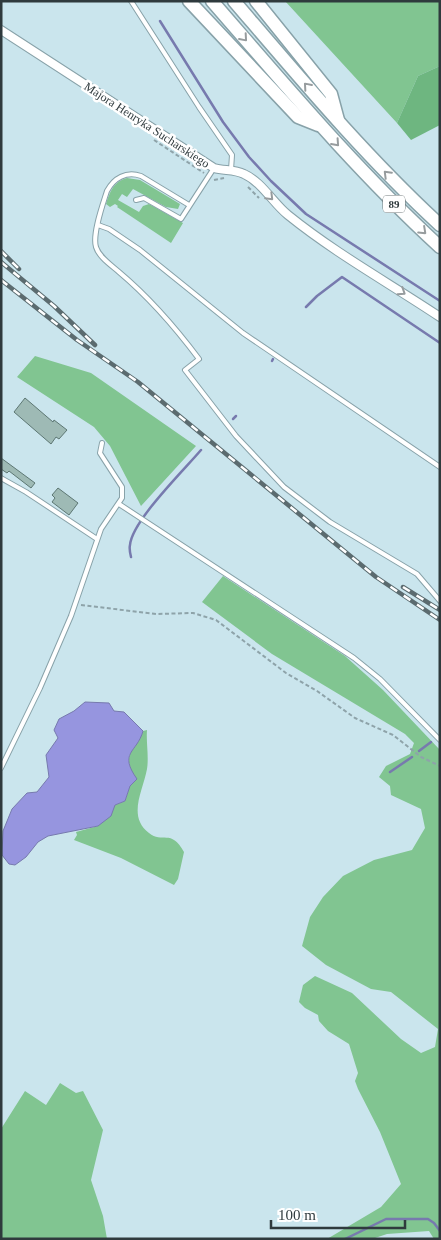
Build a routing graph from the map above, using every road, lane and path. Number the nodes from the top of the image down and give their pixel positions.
1 (131, 1) edge
2 (189, 1) edge
3 (212, 1) edge
4 (234, 1) edge
5 (256, 1) edge
6 (1, 30) edge
7 (339, 123) junction
8 (320, 126) junction
9 (214, 168) junction
10 (231, 170) junction
11 (136, 200) dead end
12 (190, 205) junction
13 (98, 225) junction
14 (440, 225) edge
15 (440, 247) edge
16 (440, 317) edge
17 (102, 443) dead end
18 (440, 467) edge
19 (1, 478) edge
20 (119, 504) junction
21 (97, 539) junction
22 (440, 601) edge
23 (76, 604) junction
24 (440, 740) edge
25 (440, 766) edge
26 (1, 768) edge

1 - 10 lane
2 - 8 highway, 89
3 -> 8 highway
7 -> 4 highway
5 - 7 highway, 89
6 - 9 street, Majora Henryka Sucharskiego
14 -> 7 highway, 89
8 -> 15 highway, 89
9 - 10 street, Majora Henryka Sucharskiego
9 - 12 lane
10 -> 16 street, Majora Henryka Sucharskiego
11 - 12 lane
12 - 13 lane
13 - 18 lane
13 - 22 lane
17 - 20 lane
19 - 21 lane
20 - 21 lane
20 - 24 lane
21 - 23 lane
23 - 25 path
23 - 26 lane

